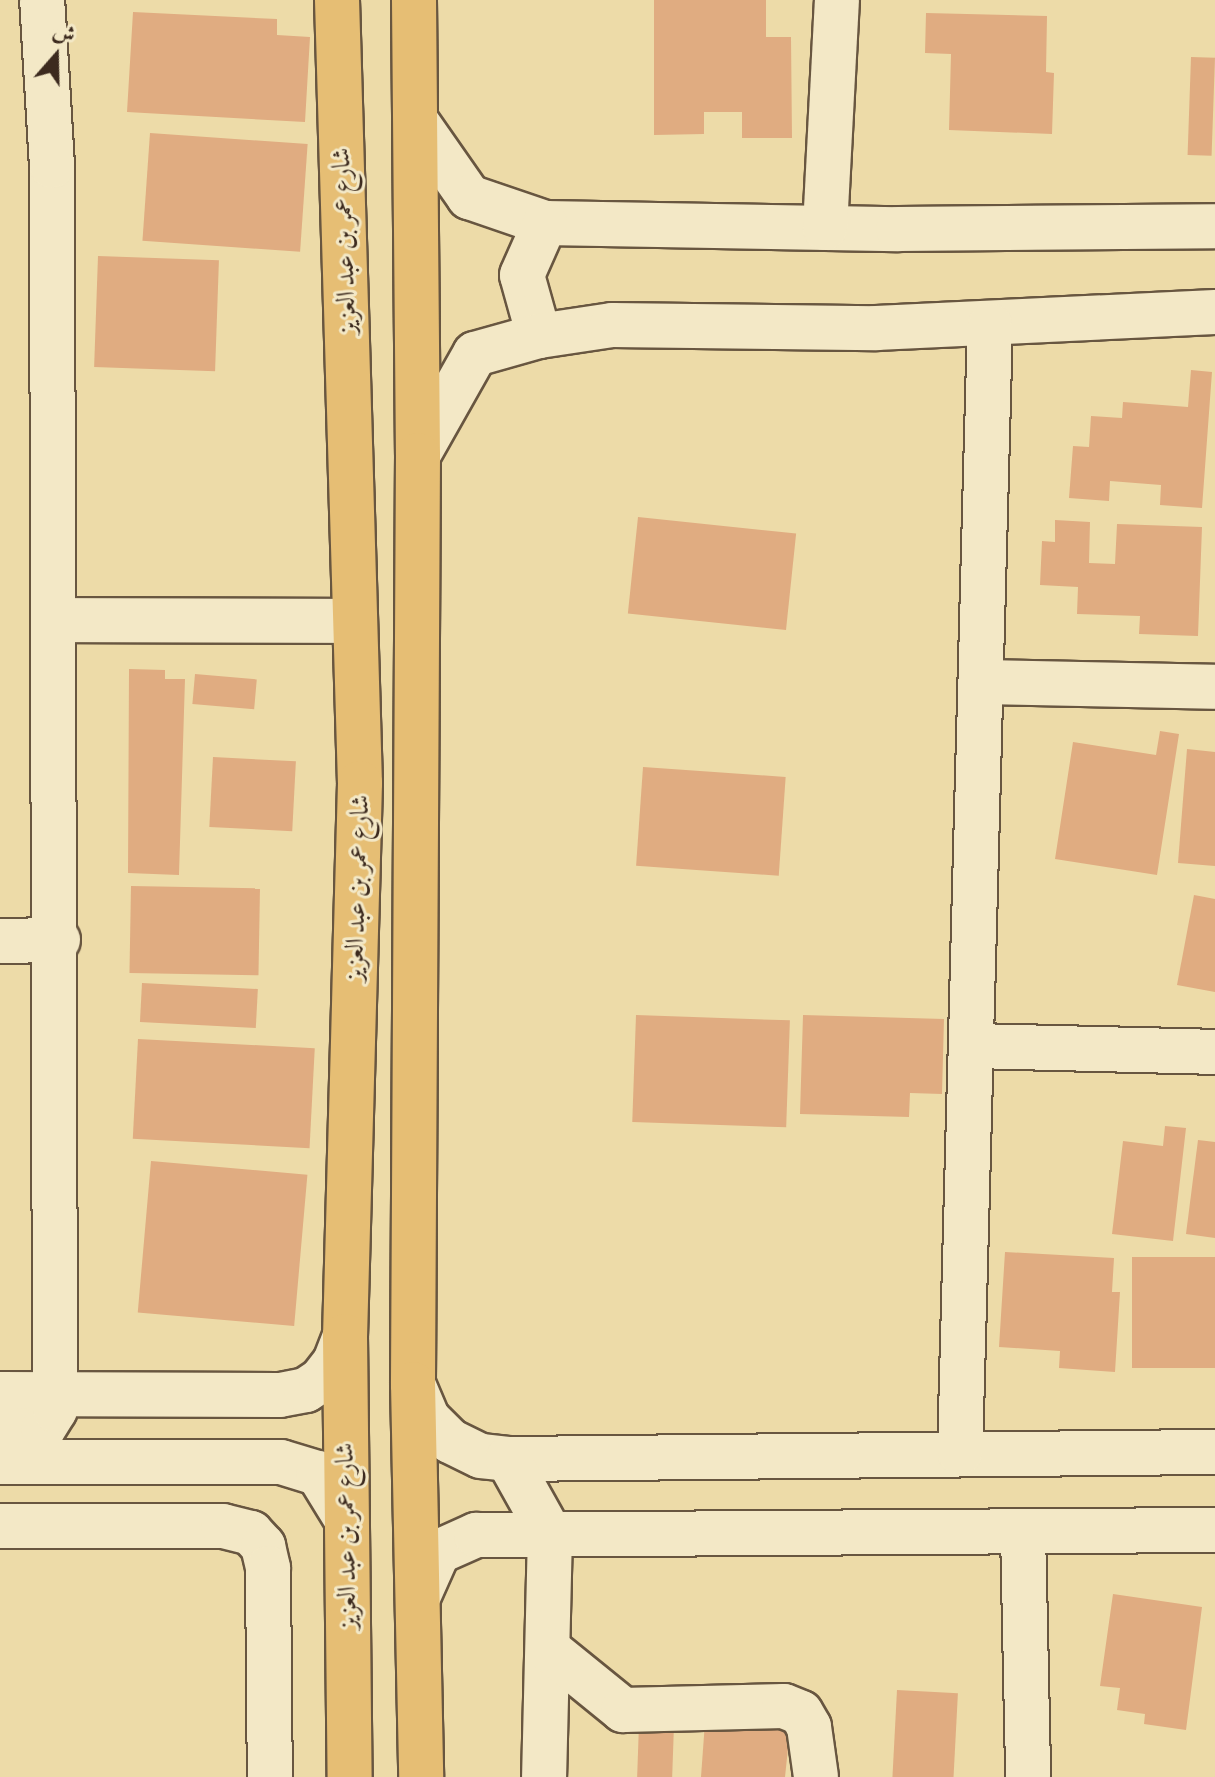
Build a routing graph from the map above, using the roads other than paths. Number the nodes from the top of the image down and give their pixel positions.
1 (42, 0) edge
2 (337, 0) edge
3 (414, 0) edge
4 (837, 0) edge
5 (416, 121) junction
6 (545, 223) junction
7 (1215, 226) edge
8 (825, 228) junction
9 (1215, 312) edge
10 (990, 325) junction
11 (539, 336) junction
12 (418, 455) junction
13 (55, 620) junction
14 (355, 621) junction
15 (982, 682) junction
16 (1215, 687) edge
17 (58, 940) junction
18 (0, 941) edge
19 (974, 1046) junction
20 (1215, 1052) edge
21 (345, 1336) junction
22 (413, 1384) junction
23 (0, 1394) edge
24 (56, 1394) junction
25 (0, 1432) edge
26 (1215, 1452) edge
27 (960, 1453) junction
28 (508, 1459) junction
29 (0, 1462) edge
30 (345, 1517) junction
31 (0, 1526) edge
32 (1215, 1530) edge
33 (1023, 1531) junction
34 (550, 1534) junction
35 (418, 1597) junction
36 (548, 1649) junction
37 (270, 1777) edge
38 (350, 1777) edge
39 (421, 1777) edge
40 (544, 1777) edge
41 (816, 1777) edge
42 (1028, 1777) edge

1 - 13 street
2 - 14 main road, شارع عمر بن عبد العزيز
3 - 5 main road
4 - 8 street
5 - 6 street
5 - 12 main road
6 - 8 street
6 - 11 street
7 - 8 street
9 - 10 street
10 - 11 street
10 - 15 street
11 - 12 street
12 - 22 main road
13 - 14 street
13 - 17 street
14 - 21 main road, شارع عمر بن عبد العزيز
15 - 16 street
15 - 19 street
17 - 18 street
17 - 24 street
19 - 20 street
19 - 27 street
21 - 24 street
21 - 30 main road, شارع عمر بن عبد العزيز
22 - 28 street
22 - 35 main road
23 - 24 street
24 - 25 street
26 - 27 street
27 - 28 street
28 - 34 street
29 - 30 street
30 - 38 main road, شارع عمر بن عبد العزيز
31 - 37 street
32 - 33 street
33 - 34 street
33 - 42 street
34 - 35 street
34 - 36 street
35 - 39 main road
36 - 40 street
36 - 41 street

